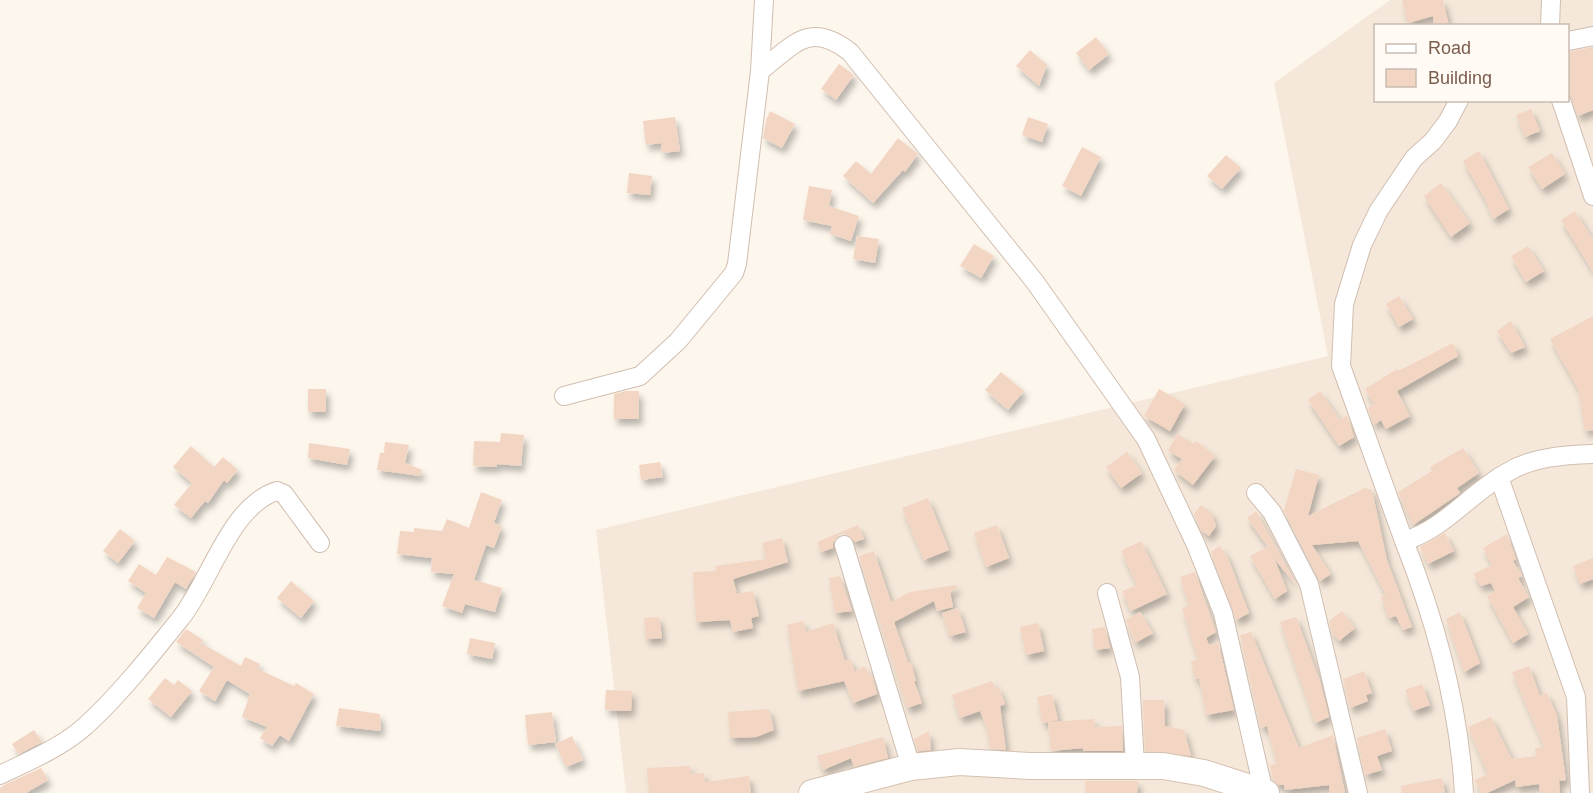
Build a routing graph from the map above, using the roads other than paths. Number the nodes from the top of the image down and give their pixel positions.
1 (764, 0) edge
2 (1551, 0) edge
3 (1550, 24) edge
4 (1593, 36) edge
5 (1569, 41) edge
6 (760, 71) junction
7 (1458, 102) edge
8 (1562, 102) edge
9 (1593, 196) edge
10 (564, 396) dead end
11 (1593, 454) edge
12 (1499, 477) junction
13 (1256, 493) dead end
14 (1404, 541) junction
15 (320, 543) dead end
16 (844, 545) dead end
17 (1107, 593) dead end
18 (1135, 765) junction
19 (911, 767) junction
20 (0, 775) edge
21 (812, 793) edge
22 (1265, 793) edge
23 (1358, 793) edge
24 (1464, 793) edge
25 (1580, 793) edge

1 - 6 street
2 - 3 street
4 - 5 street
6 - 10 street
6 - 22 street
7 - 14 street
8 - 9 street
11 - 12 street
12 - 14 street
12 - 25 street
13 - 23 street
14 - 24 street
15 - 20 street
16 - 19 street
17 - 18 street
18 - 19 street
18 - 22 street
19 - 21 street

